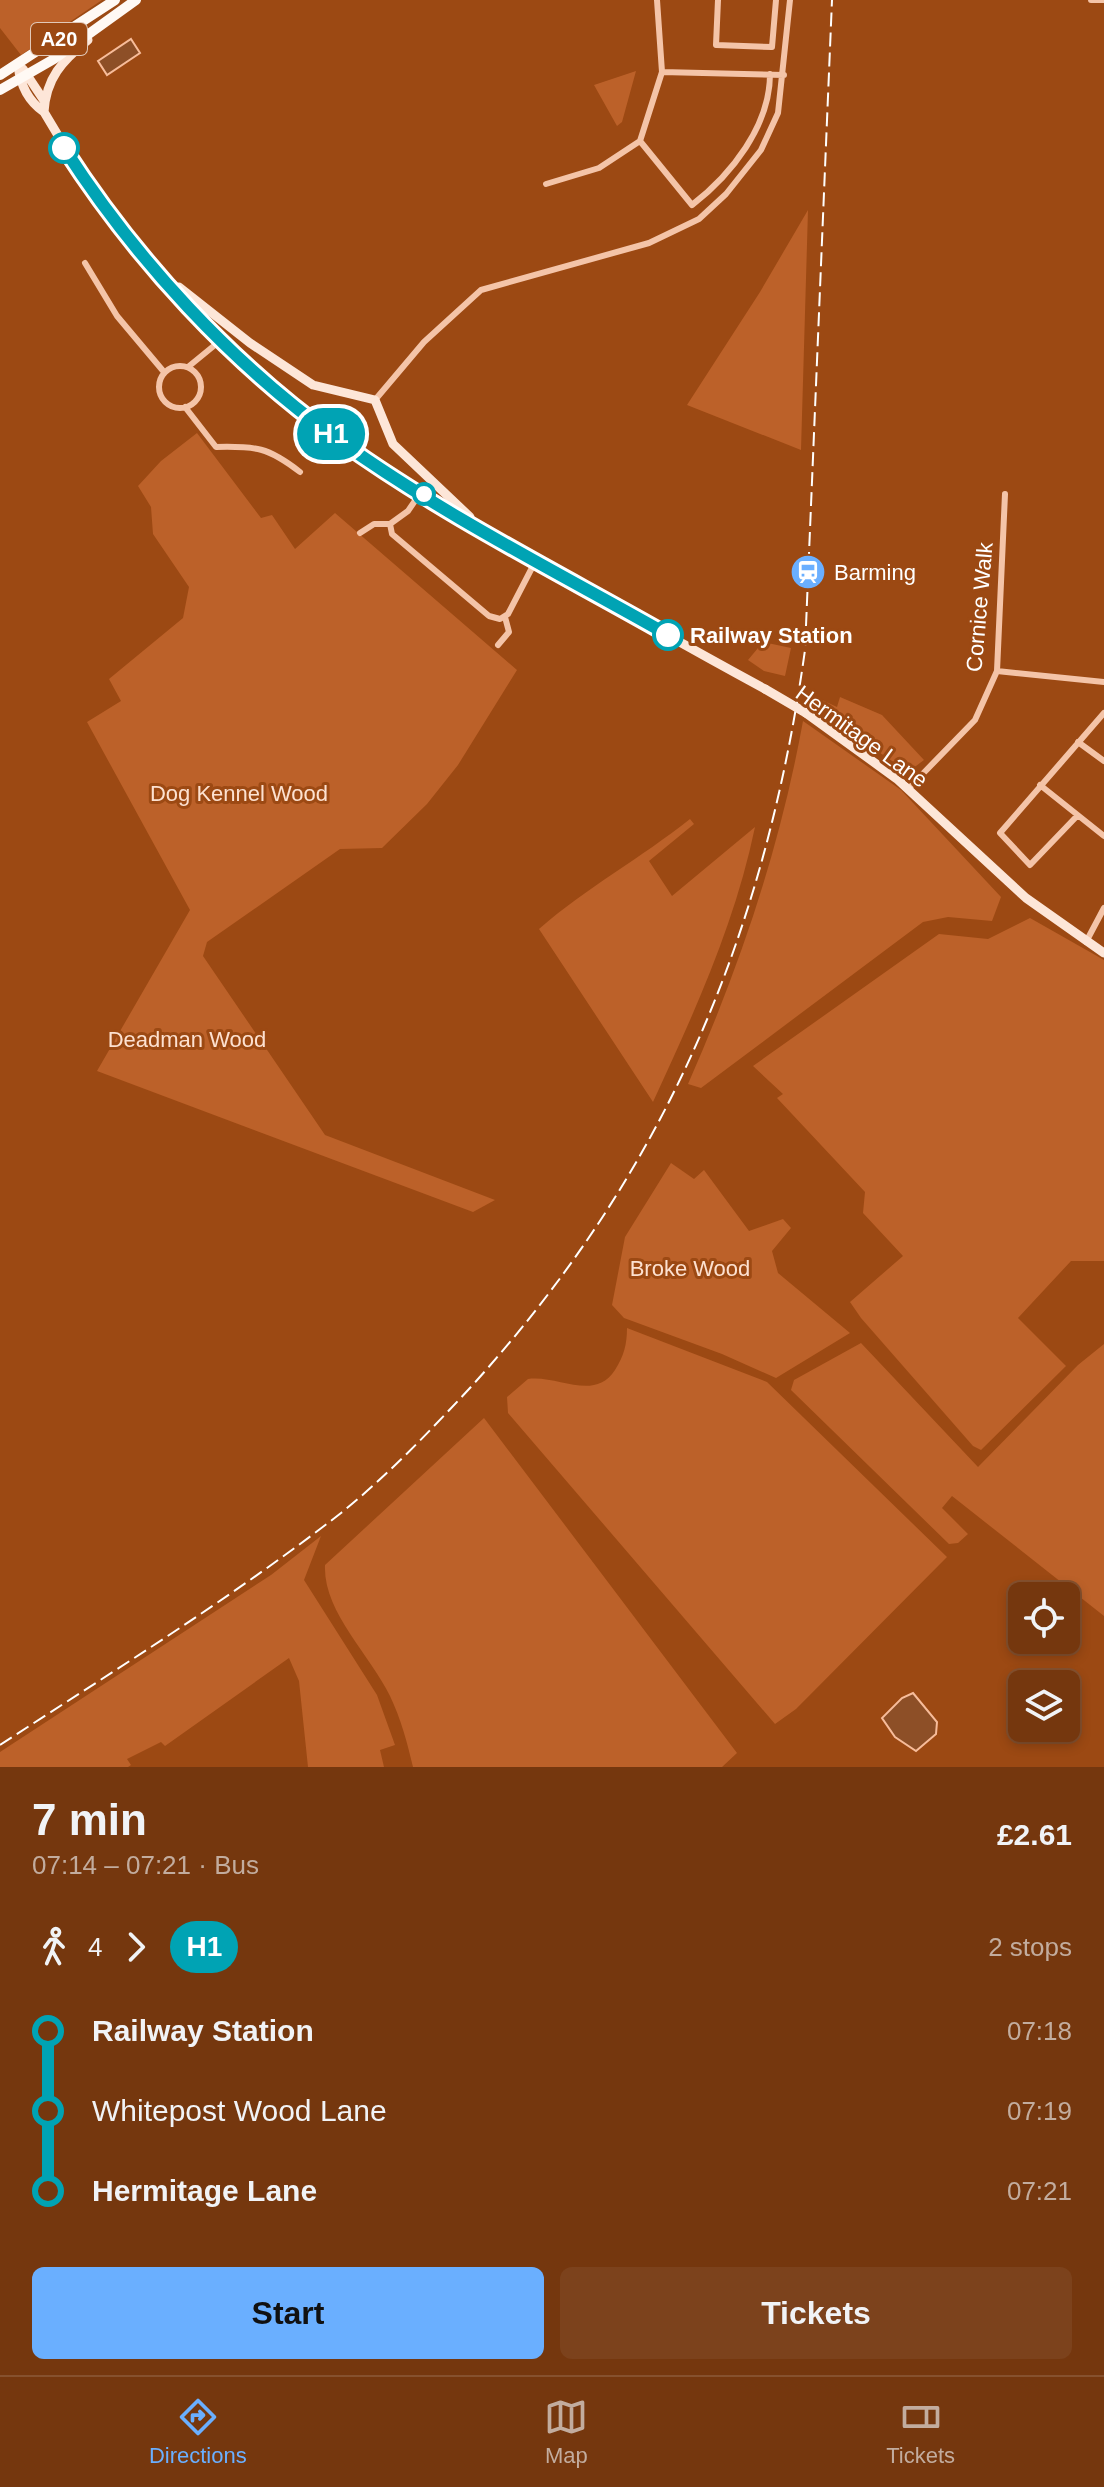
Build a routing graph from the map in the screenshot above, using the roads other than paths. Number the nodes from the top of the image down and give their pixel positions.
1 (115, 0) edge
2 (136, 0) edge
3 (657, 0) edge
4 (718, 0) edge
5 (776, 0) edge
6 (790, 0) edge
7 (1091, 0) edge
8 (1104, 0) edge
9 (111, 19) junction
10 (18, 65) junction
11 (662, 72) junction
12 (770, 74) junction
13 (0, 75) edge
14 (784, 75) junction
15 (24, 78) junction
16 (0, 90) edge
17 (45, 107) junction
18 (640, 141) junction
19 (546, 184) dead end
20 (85, 263) dead end
21 (160, 273) junction
22 (221, 340) junction
23 (188, 367) junction
24 (164, 372) junction
25 (375, 400) junction
26 (185, 407) junction
27 (300, 472) dead end
28 (421, 492) junction
29 (1005, 494) dead end
30 (370, 516) dead end
31 (374, 524) junction
32 (390, 524) junction
33 (486, 530) junction
34 (360, 533) dead end
35 (536, 560) junction
36 (505, 617) junction
37 (498, 645) dead end
38 (997, 671) junction
39 (1104, 682) edge
40 (1104, 713) edge
41 (1078, 742) junction
42 (1104, 761) edge
43 (1040, 785) junction
44 (908, 789) junction
45 (1077, 816) junction
46 (1104, 836) edge
47 (1104, 908) edge
48 (1086, 942) junction
49 (1104, 953) edge

1 - 10 main road, A20
2 - 9 main road, A20
3 - 11 street
4 - 5 street
6 - 14 street
7 - 8 street
9 - 15 main road, A20
9 - 17 main road
10 - 13 main road, A20
10 - 15 main road, Hermitage Lane
11 - 12 street
11 - 18 street
12 - 14 street
12 - 18 street
14 - 25 street
15 - 16 main road, A20
15 - 17 main road, Hermitage Lane
17 - 21 main road, Hermitage Lane
18 - 19 street
20 - 24 street
21 - 22 main road, Hermitage Lane
21 - 25 main road
22 - 23 street
22 - 28 main road, Hermitage Lane
23 - 24 street
23 - 26 street
24 - 26 street
25 - 33 main road
26 - 27 street
28 - 32 street
28 - 33 main road, Hermitage Lane
29 - 38 street, Cornice Walk
30 - 31 street
31 - 32 street
31 - 34 street
32 - 36 street
33 - 35 main road, Hermitage Lane
35 - 36 street
35 - 44 main road, Hermitage Lane, bridge
36 - 37 street
38 - 39 street
38 - 44 street, Cornice Walk
40 - 41 street
41 - 42 street
41 - 43 street
43 - 45 street
43 - 45 street
44 - 48 main road, Hermitage Lane
45 - 46 street
47 - 48 street
48 - 49 main road, Hermitage Lane

